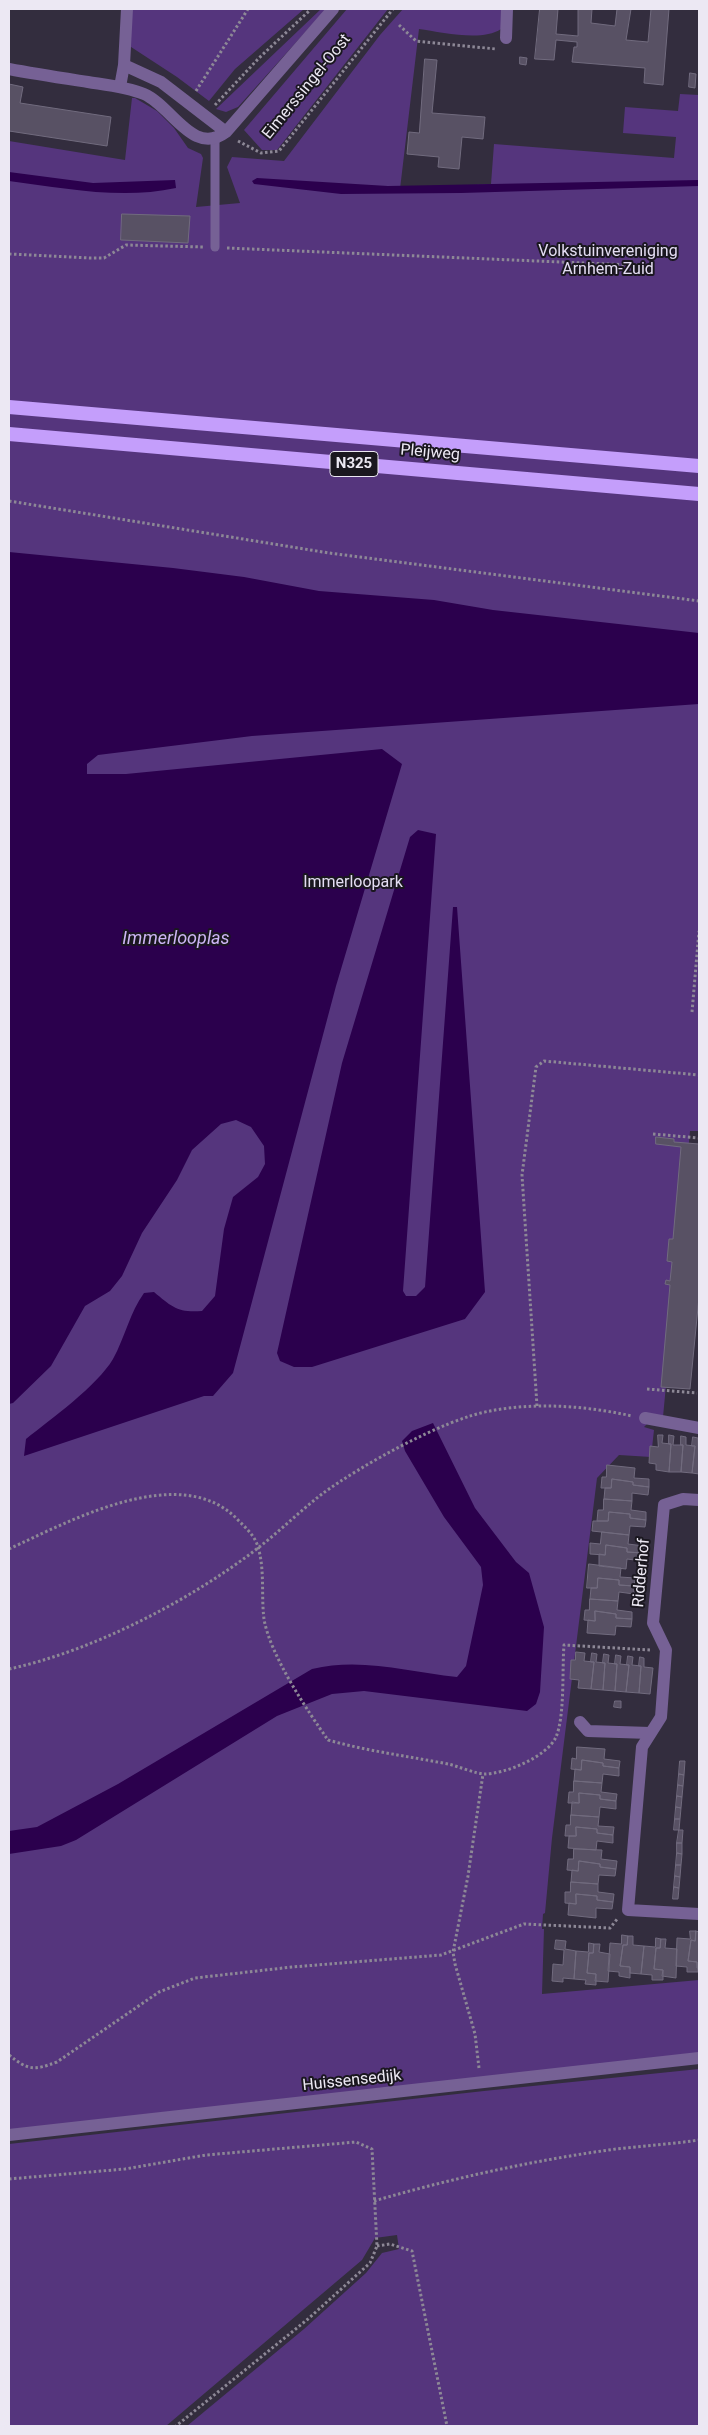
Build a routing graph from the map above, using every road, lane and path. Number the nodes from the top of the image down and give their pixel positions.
1 (127, 9) edge
2 (248, 9) edge
3 (312, 9) edge
4 (333, 9) edge
5 (393, 9) edge
6 (507, 9) edge
7 (399, 25) dead end
8 (506, 38) joint
9 (124, 64) junction
10 (9, 70) edge
11 (120, 87) junction
12 (188, 103) junction
13 (205, 115) junction
14 (226, 137) junction
15 (215, 247) junction
16 (9, 254) edge
17 (656, 266) dead end
18 (9, 407) edge
19 (9, 434) edge
20 (699, 466) edge
21 (699, 494) edge
22 (9, 501) edge
23 (699, 601) edge
24 (699, 931) edge
25 (692, 1012) dead end
26 (699, 1075) edge
27 (653, 1134) dead end
28 (699, 1138) edge
29 (647, 1388) dead end
30 (697, 1393) dead end
31 (537, 1406) junction
32 (645, 1418) joint
33 (699, 1428) edge
34 (699, 1500) edge
35 (258, 1548) junction
36 (9, 1549) edge
37 (666, 1650) junction
38 (9, 1669) edge
39 (580, 1722) dead end
40 (650, 1733) junction
41 (483, 1774) junction
42 (628, 1910) junction
43 (699, 1914) edge
44 (454, 1952) junction
45 (9, 2055) edge
46 (699, 2058) edge
47 (479, 2070) dead end
48 (9, 2135) edge
49 (699, 2140) edge
50 (9, 2179) edge
51 (374, 2201) junction
52 (376, 2246) junction
53 (176, 2426) edge
54 (447, 2426) edge

1 - 9 street
2 - 12 path
3 - 13 path
4 - 14 street, Eimerssingel-Oost
5 - 14 path, Eimerssingel-Oost
6 - 8 street
7 - 8 path
9 - 11 street
9 - 12 street
10 - 11 street
11 - 14 street
12 - 13 street
13 - 14 street
14 - 15 lane
15 - 16 path
15 - 17 path
18 - 20 highway, Pleijweg / N325
19 - 21 highway, Pleijweg / N325
22 - 23 path
24 - 25 path
26 - 31 path
27 - 28 path
29 - 30 path
31 - 32 path
31 - 35 path
32 - 33 street
34 - 37 street, Ridderhof
35 - 36 path
35 - 38 path
35 - 41 path
37 - 40 street
37 - 41 path
39 - 40 street
40 - 42 street
41 - 44 path
42 - 43 street
42 - 44 path
44 - 45 path
44 - 47 path
46 - 48 street, Huissensedijk
49 - 51 path
50 - 51 path
51 - 52 path
52 - 53 path
52 - 54 path

